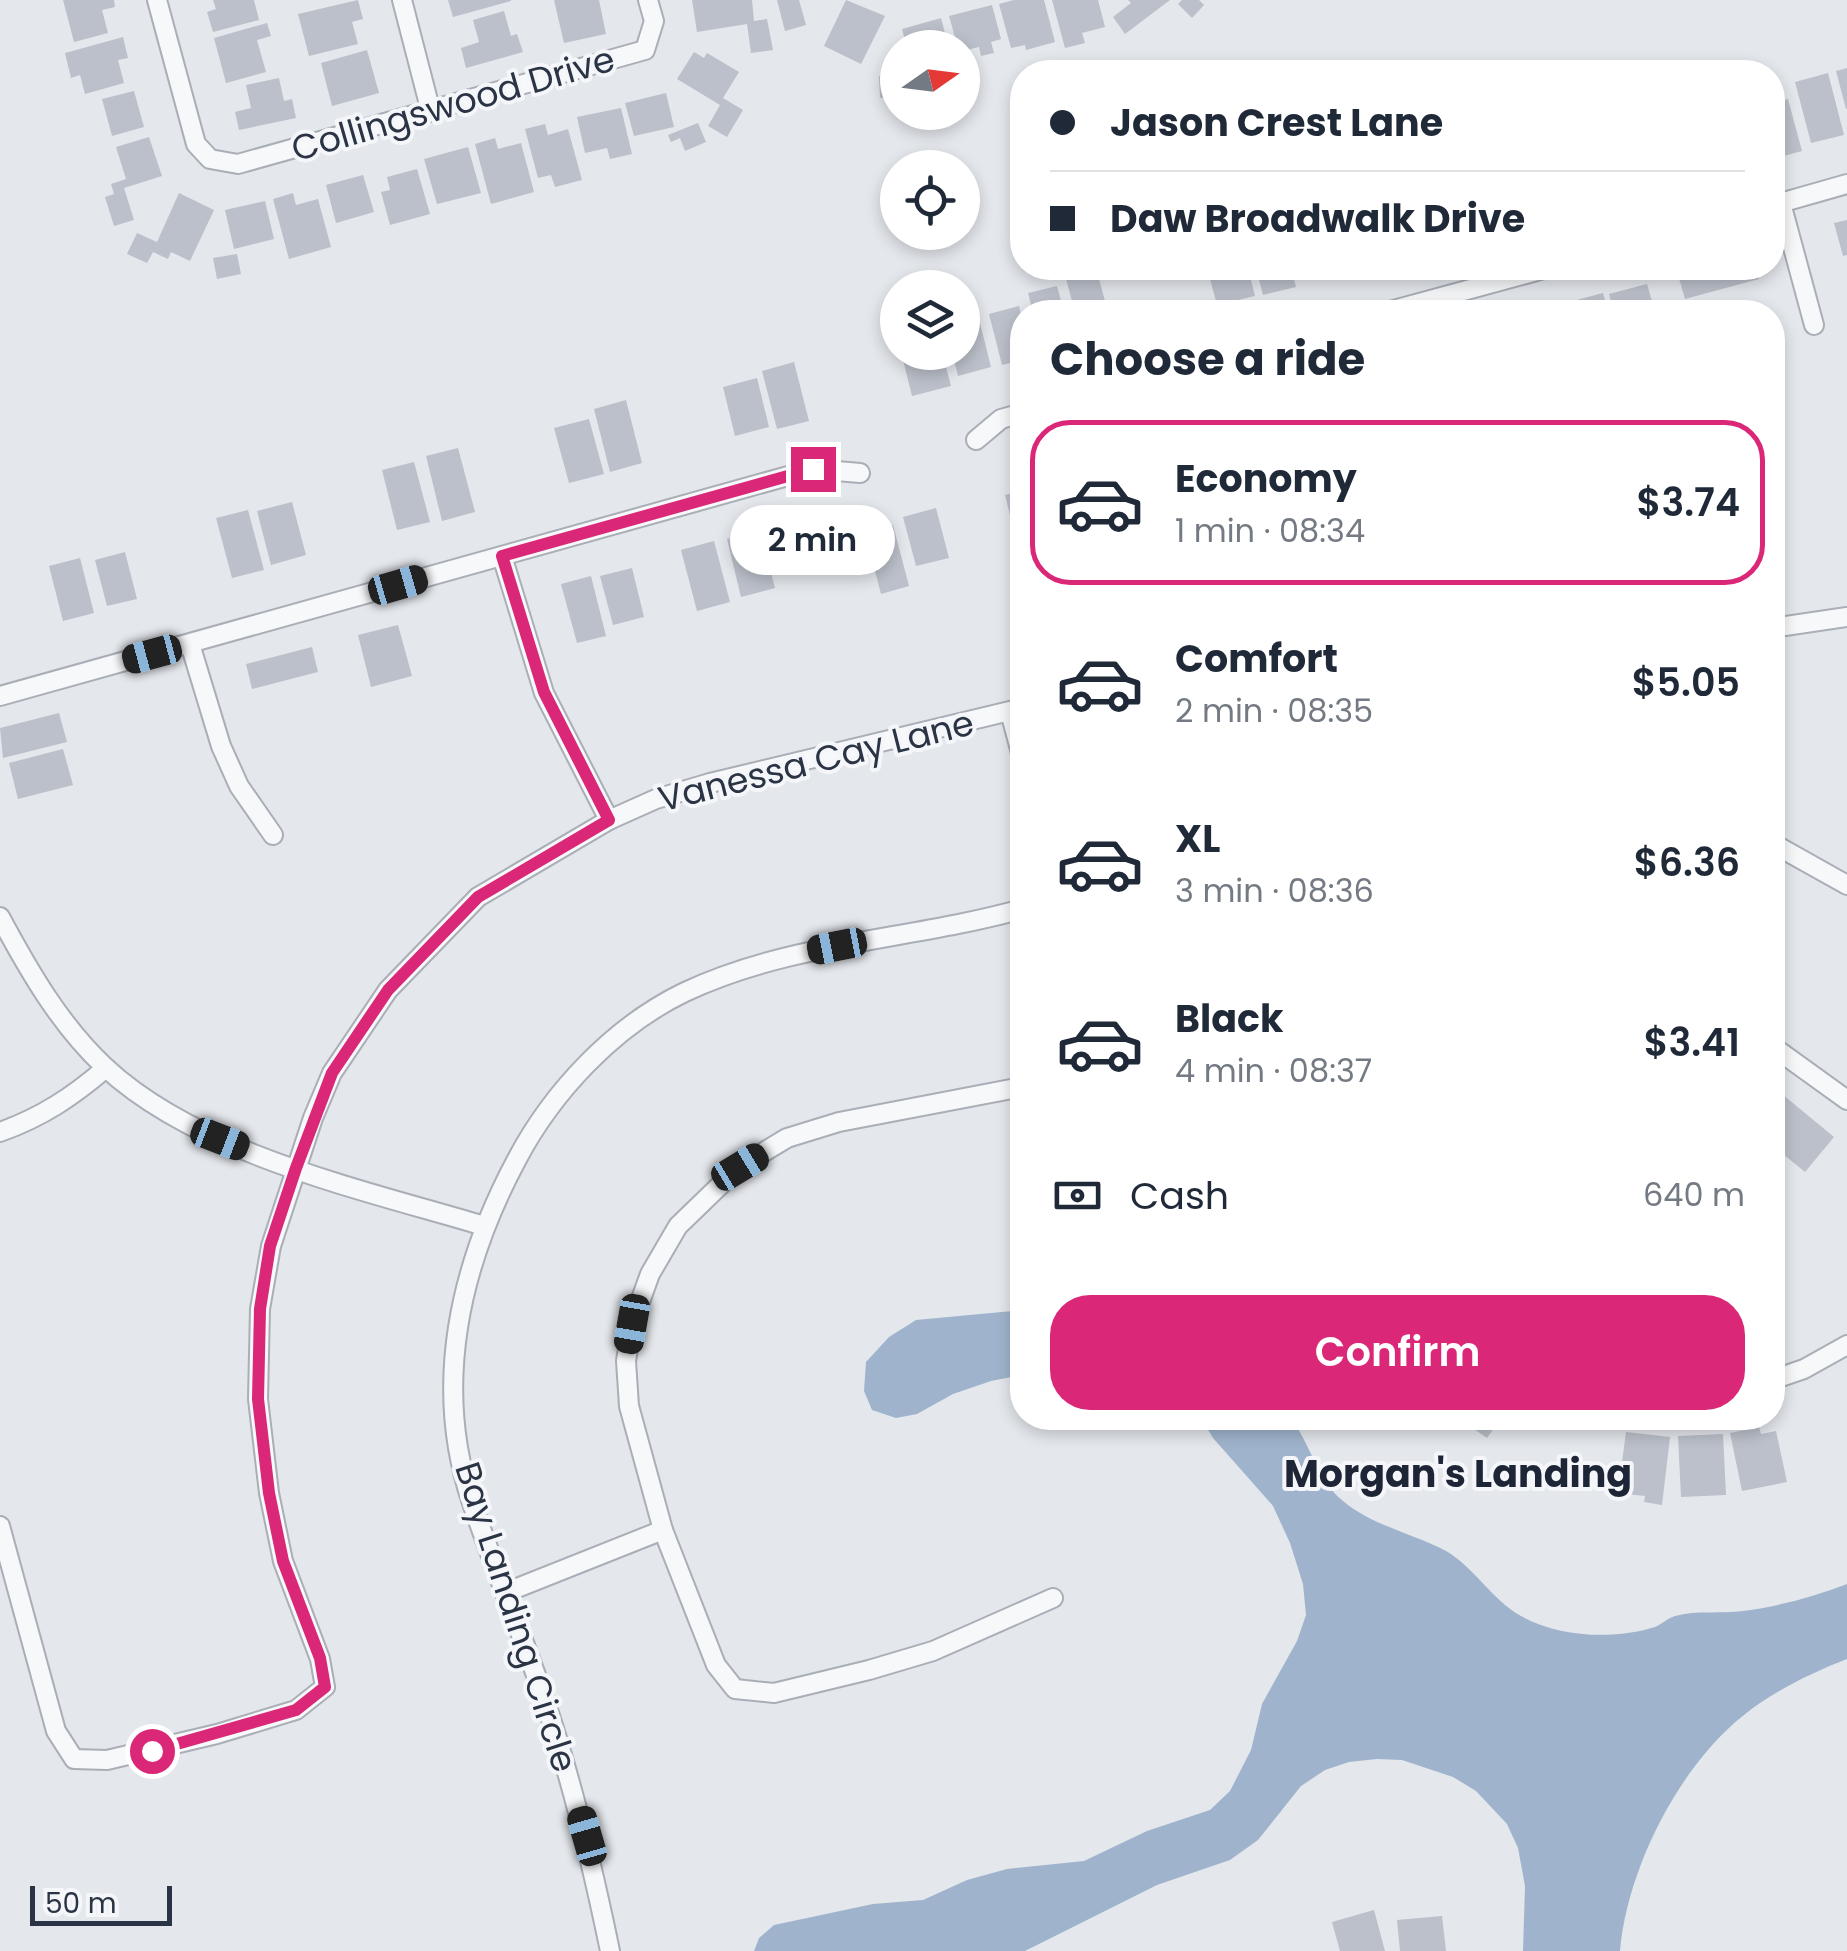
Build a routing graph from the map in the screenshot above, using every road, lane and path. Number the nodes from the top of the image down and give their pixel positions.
1 (158, 0) edge
2 (402, 0) edge
3 (648, 0) edge
4 (431, 112) junction
5 (1847, 184) edge
6 (1785, 201) edge
7 (1785, 233) edge
8 (1504, 280) edge
9 (1430, 300) edge
10 (1814, 325) dead end
11 (1010, 416) edge
12 (976, 440) dead end
13 (860, 473) dead end
14 (502, 556) junction
15 (1847, 618) edge
16 (1785, 626) edge
17 (190, 644) junction
18 (0, 696) edge
19 (1010, 711) edge
20 (609, 820) junction
21 (272, 836) dead end
22 (1785, 850) edge
23 (1847, 886) edge
24 (1010, 911) edge
25 (0, 917) edge
26 (1785, 1055) edge
27 (106, 1068) junction
28 (1010, 1089) edge
29 (1847, 1100) edge
30 (0, 1132) edge
31 (296, 1168) junction
32 (484, 1226) junction
33 (1847, 1346) edge
34 (1785, 1376) edge
35 (0, 1526) edge
36 (663, 1530) junction
37 (507, 1592) junction
38 (1053, 1598) dead end
39 (610, 1951) edge

1 - 4 street, Collingswood Drive
2 - 4 street
3 - 4 street, Collingswood Drive
5 - 6 street
7 - 10 street
8 - 9 street
11 - 12 street
13 - 14 street
14 - 17 street
14 - 20 street
15 - 16 street
17 - 18 street
17 - 21 street
19 - 20 street, Vanessa Cay Lane
20 - 31 street, Vanessa Cay Lane
22 - 23 street
24 - 32 street, Bay Landing Circle
25 - 27 street
26 - 29 street
27 - 30 street
27 - 31 street
28 - 36 street
31 - 32 street
31 - 35 street, Vanessa Cay Lane
32 - 37 street, Bay Landing Circle
33 - 34 street
36 - 37 street
36 - 38 street
37 - 39 street, Bay Landing Circle

